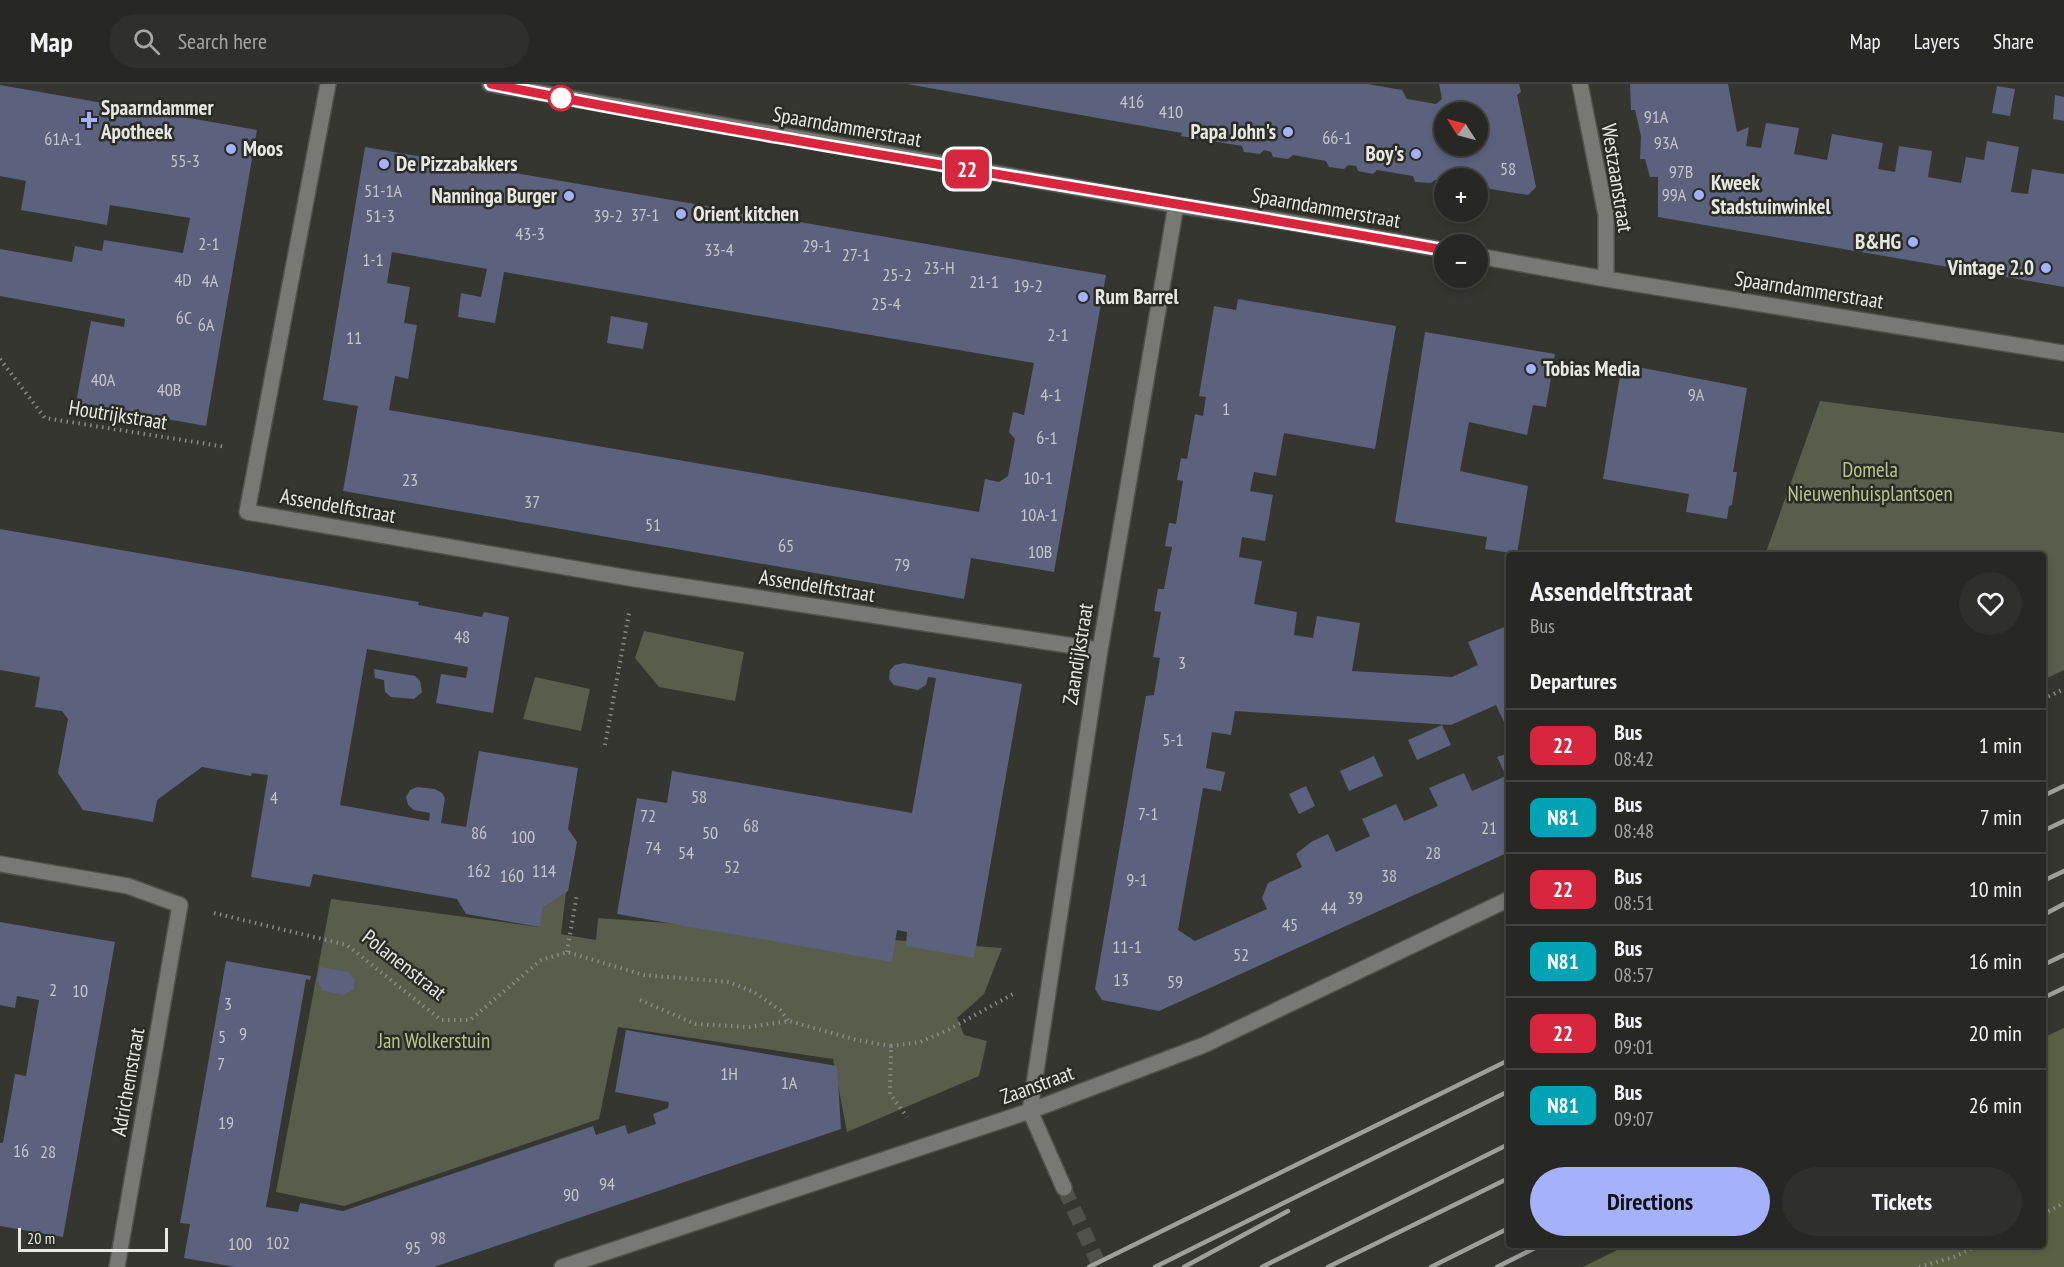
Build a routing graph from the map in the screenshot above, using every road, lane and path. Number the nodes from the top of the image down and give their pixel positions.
1 (328, 84) edge
2 (490, 84) edge
3 (1580, 84) edge
4 (1176, 206) junction
5 (1434, 248) edge
6 (1488, 258) edge
7 (1606, 279) junction
8 (2064, 353) edge
9 (0, 359) edge
10 (259, 453) junction
11 (635, 579) junction
12 (1100, 650) junction
13 (2064, 689) edge
14 (2046, 698) edge
15 (605, 745) dead end
16 (0, 864) edge
17 (577, 894) dead end
18 (1506, 900) edge
19 (180, 905) junction
20 (567, 952) junction
21 (1051, 972) junction
22 (640, 1000) dead end
23 (789, 1021) junction
24 (891, 1046) junction
25 (1030, 1111) junction
26 (918, 1117) dead end
27 (1064, 1188) tunnel mouth
28 (2064, 1203) edge
29 (2046, 1212) edge
30 (1973, 1248) edge
31 (117, 1267) edge
32 (562, 1267) edge
33 (1918, 1267) edge

1 - 10 street, Assendelftstraat
2 - 4 street, Spaarndammerstraat
3 - 7 street, Westzaanstraat
4 - 5 street, Spaarndammerstraat
4 - 12 street, Zaandijkstraat
6 - 7 street, Spaarndammerstraat
7 - 8 street, Spaarndammerstraat
9 - 10 path, Houtrijkstraat
10 - 11 street, Assendelftstraat
11 - 12 street, Assendelftstraat
11 - 15 path
12 - 21 street, Zaandijkstraat
13 - 14 path
16 - 19 street
17 - 20 path
18 - 25 street, Zaanstraat
19 - 20 path, Polanenstraat
19 - 31 street, Adrichemstraat
20 - 23 path
21 - 24 path
21 - 25 street, Zaandijkstraat
22 - 23 path
23 - 24 path
24 - 26 path
25 - 27 street
25 - 32 street, Zaanstraat
28 - 29 path
30 - 33 path

